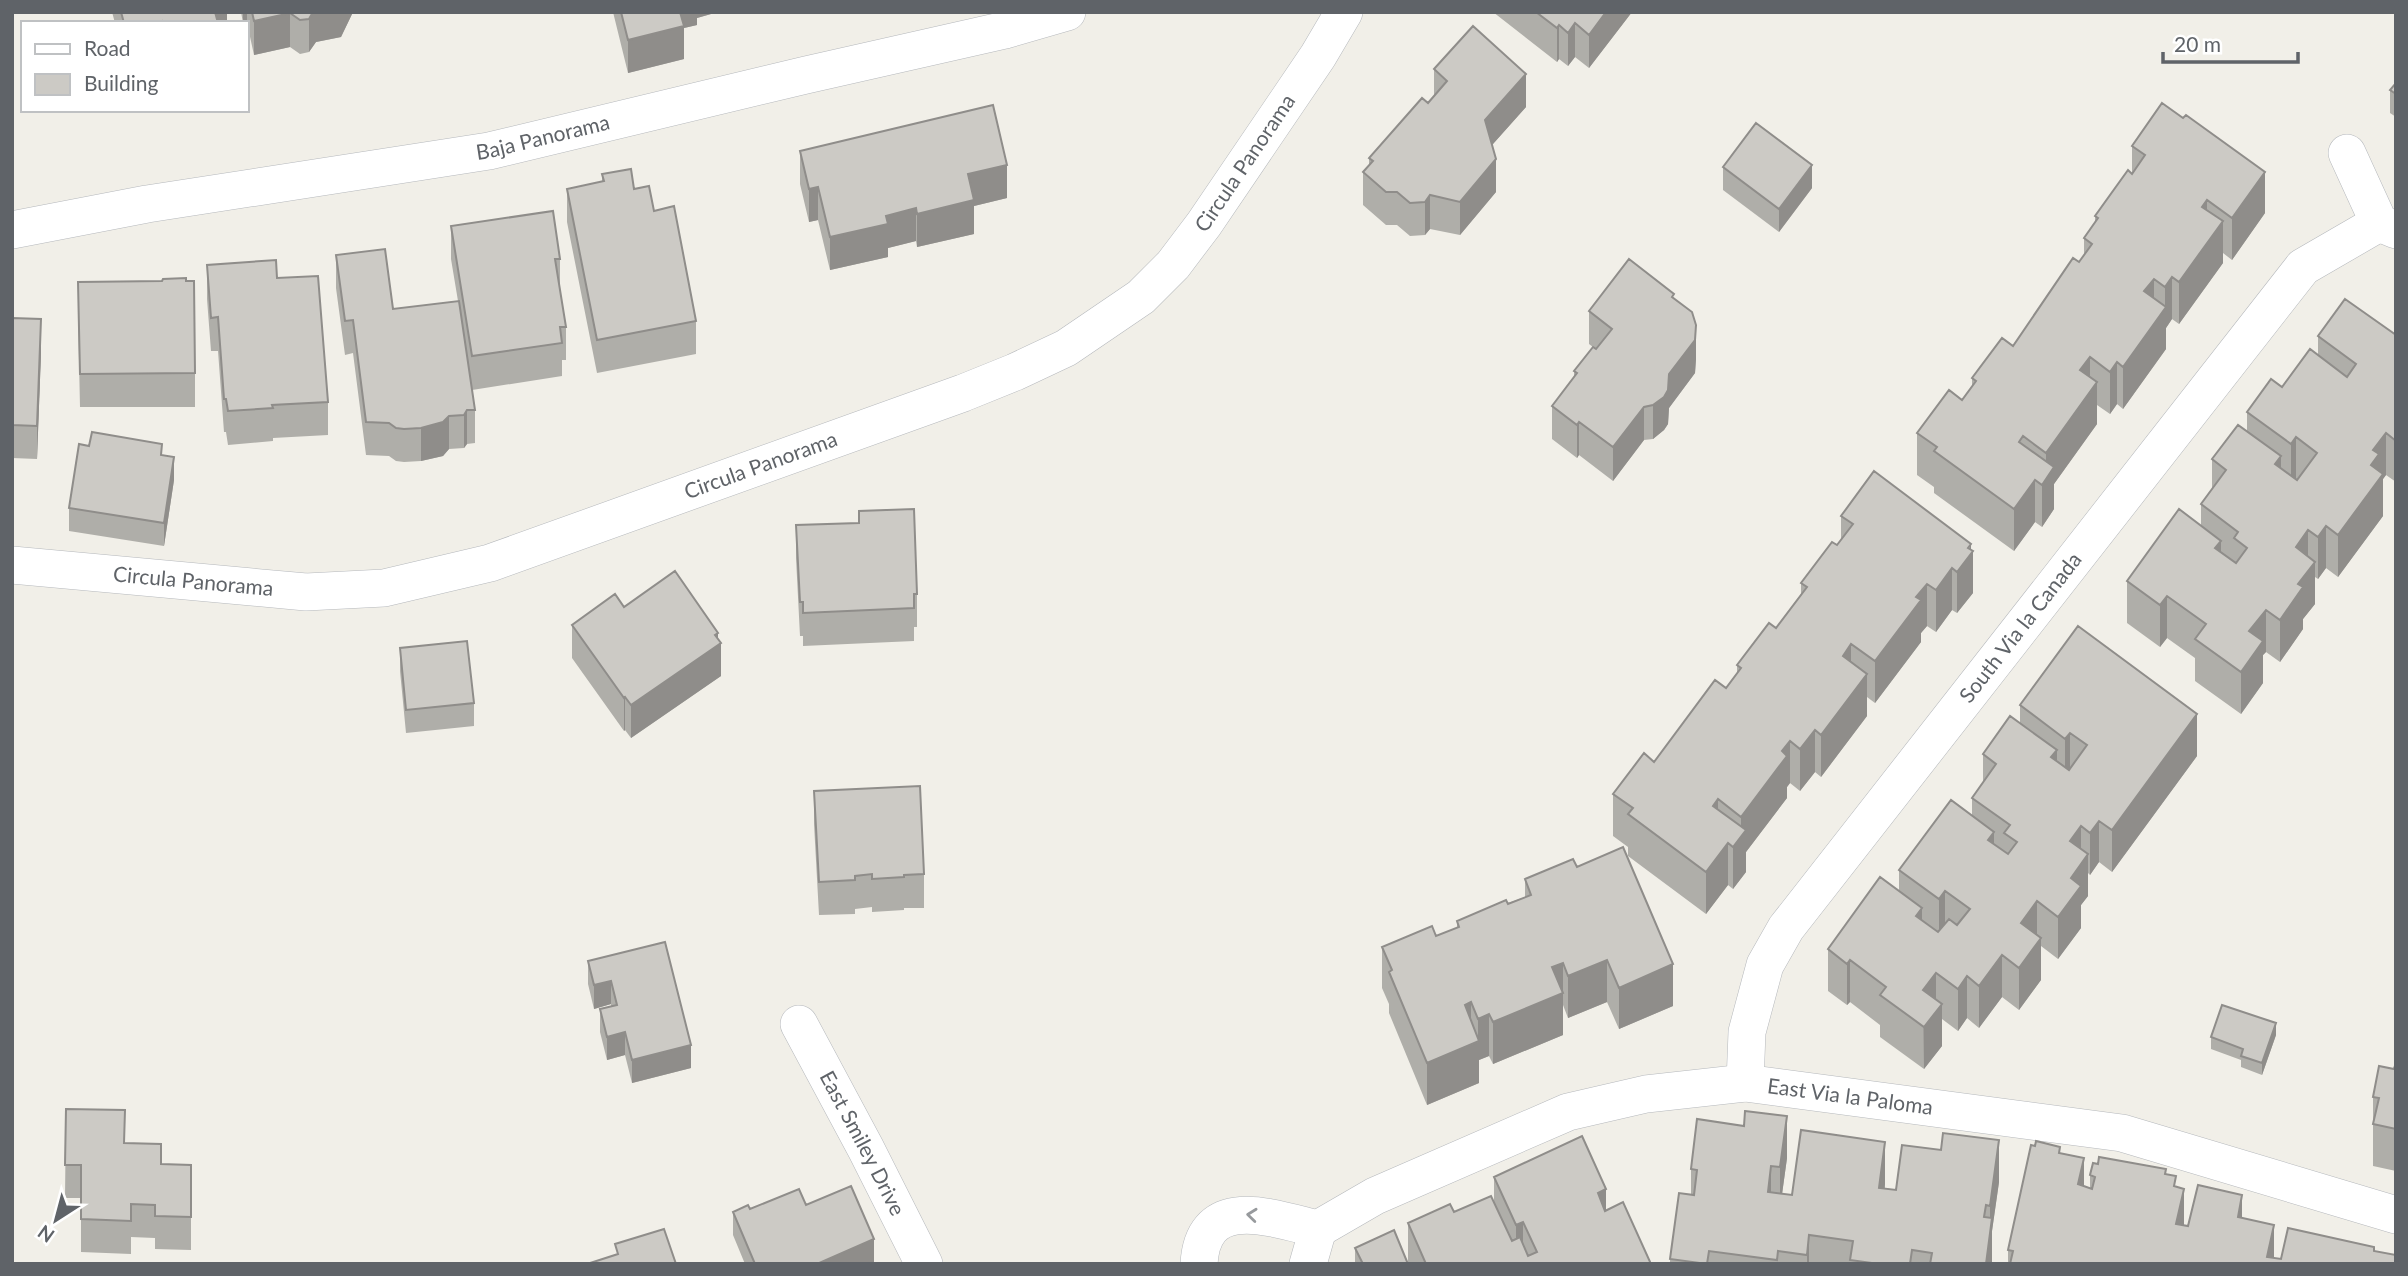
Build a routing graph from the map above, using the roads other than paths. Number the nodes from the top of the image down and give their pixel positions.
1 (1067, 12) edge
2 (1344, 12) edge
3 (2347, 153) dead end
4 (2387, 227) edge
5 (12, 230) edge
6 (12, 565) edge
7 (799, 1024) dead end
8 (1745, 1083) junction
9 (2396, 1215) edge
10 (1318, 1229) junction
11 (924, 1264) edge
12 (1199, 1264) edge
13 (1308, 1264) edge

1 - 5 street, Baja Panorama
2 - 6 street, Circula Panorama
3 - 4 street
4 - 8 street, South Via la Canada
7 - 11 street, East Smiley Drive
8 - 9 street, East Via la Paloma
8 - 10 street, East Via la Paloma
10 -> 12 street
10 - 13 street

